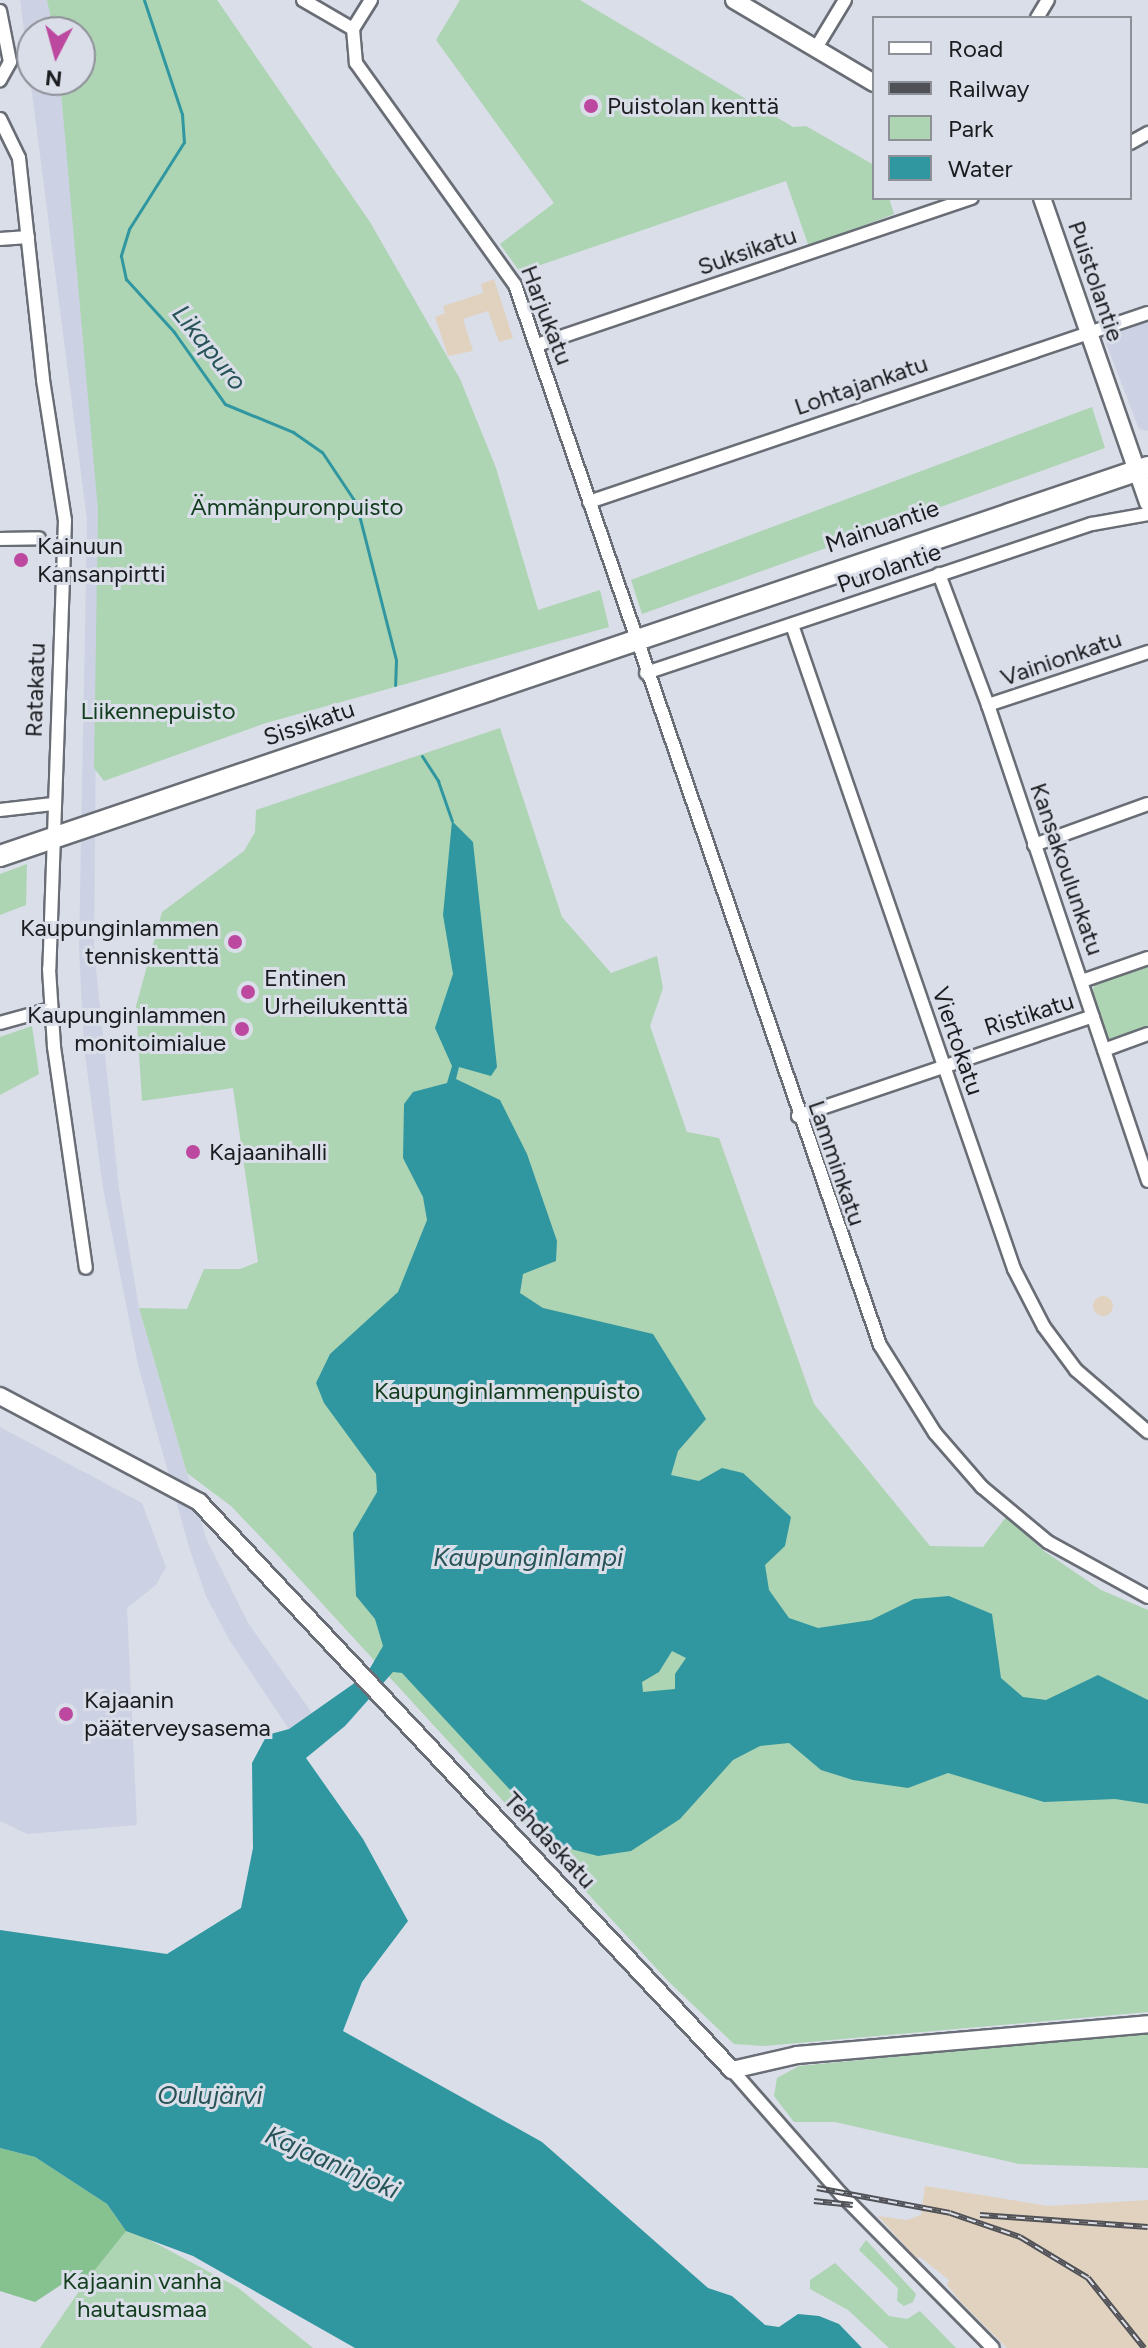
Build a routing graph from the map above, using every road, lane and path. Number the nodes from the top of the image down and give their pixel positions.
1 (371, 0) edge
2 (734, 0) edge
3 (845, 0) edge
4 (306, 2) edge
5 (0, 11) edge
6 (353, 29) junction
7 (816, 48) junction
8 (0, 80) edge
9 (872, 82) edge
10 (0, 119) edge
11 (966, 200) edge
12 (1043, 200) edge
13 (28, 237) junction
14 (0, 239) edge
15 (1148, 313) edge
16 (1088, 332) junction
17 (537, 345) junction
18 (1142, 469) edge
19 (589, 502) junction
20 (1148, 503) edge
21 (1148, 514) edge
22 (39, 538) dead end
23 (0, 539) edge
24 (939, 574) junction
25 (792, 625) junction
26 (634, 638) junction
27 (1148, 652) edge
28 (646, 673) junction
29 (988, 705) junction
30 (53, 804) junction
31 (1148, 804) edge
32 (0, 810) edge
33 (51, 838) junction
34 (1034, 845) junction
35 (0, 856) edge
36 (1148, 958) edge
37 (1082, 981) junction
38 (51, 1009) junction
39 (1093, 1016) junction
40 (0, 1023) edge
41 (1148, 1034) edge
42 (1104, 1050) junction
43 (944, 1065) junction
44 (798, 1116) junction
45 (1148, 1181) edge
46 (86, 1268) dead end
47 (0, 1396) edge
48 (1148, 1432) edge
49 (1148, 1597) edge
50 (1148, 2024) edge
51 (732, 2070) junction
52 (993, 2348) edge

1 - 6 street
2 - 7 street
3 - 7 street
4 - 6 street
5 - 8 street
6 - 17 street, Harjukatu
7 - 9 street
10 - 13 street, Ratakatu
11 - 17 street, Suksikatu
12 - 16 street, Puistolantie
13 - 14 street
13 - 30 street, Ratakatu
15 - 16 street, Lohtajankatu
16 - 18 street, Puistolantie
16 - 19 street, Lohtajankatu
17 - 19 street, Harjukatu
18 - 20 street, Puistolantie
18 - 26 main road, Mainuantie
19 - 26 street, Harjukatu
21 - 24 street, Purolantie
22 - 23 street
24 - 25 street, Purolantie
24 - 29 street, Kansakoulunkatu
25 - 28 street, Purolantie
25 - 43 street, Viertokatu
26 - 28 street, Lamminkatu
26 - 33 main road, Sissikatu
27 - 29 street, Vainionkatu
28 - 44 street, Lamminkatu
29 - 34 street, Kansakoulunkatu
30 - 32 street
30 - 33 street, Ratakatu
31 - 34 street
33 - 35 main road, Sissikatu
33 - 38 street, Ratakatu
34 - 37 street, Kansakoulunkatu
36 - 37 street
37 - 39 street, Kansakoulunkatu
38 - 40 street
38 - 46 street, Ratakatu
39 - 42 street, Kansakoulunkatu
39 - 43 street, Ristikatu
41 - 42 street
42 - 45 street, Kansakoulunkatu
43 - 44 street, Ristikatu
43 - 48 street, Viertokatu
44 - 49 street, Lamminkatu
47 - 51 street, Tehdaskatu
50 - 51 street
51 - 52 street

